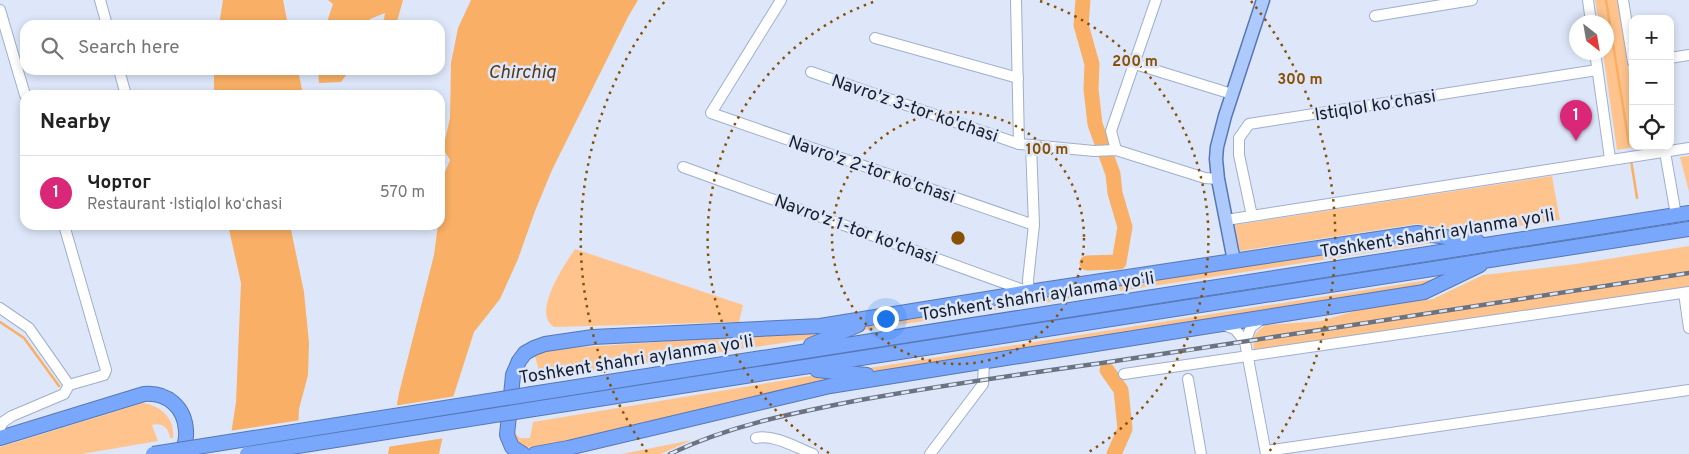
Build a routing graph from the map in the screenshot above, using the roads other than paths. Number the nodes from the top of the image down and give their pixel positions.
1 (100, 0) edge
2 (780, 0) edge
3 (1016, 0) edge
4 (1156, 0) edge
5 (1263, 0) edge
6 (1472, 0) edge
7 (1588, 0) edge
8 (1623, 0) edge
9 (0, 10) edge
10 (1590, 15) edge
11 (1375, 16) dead end
12 (106, 20) edge
13 (876, 38) dead end
14 (1689, 55) edge
15 (1674, 57) edge
16 (1596, 60) edge
17 (1633, 60) edge
18 (1135, 64) junction
19 (1597, 70) junction
20 (812, 72) dead end
21 (120, 75) edge
22 (1018, 78) junction
23 (24, 90) edge
24 (125, 90) edge
25 (1232, 94) junction
26 (1019, 144) junction
27 (1031, 144) junction
28 (1689, 148) edge
29 (1114, 150) junction
30 (1647, 150) edge
31 (1665, 152) junction
32 (1610, 159) junction
33 (684, 167) dead end
34 (1218, 179) junction
35 (1682, 214) edge
36 (1252, 216) junction
37 (1226, 220) junction
38 (1034, 225) junction
39 (65, 230) edge
40 (1684, 230) edge
41 (1494, 243) junction
42 (1494, 258) junction
43 (1234, 261) junction
44 (1029, 292) junction
45 (1686, 293) edge
46 (0, 308) edge
47 (879, 316) junction
48 (1268, 316) junction
49 (1217, 324) junction
50 (1689, 328) edge
51 (1245, 342) junction
52 (792, 354) junction
53 (1248, 356) junction
54 (984, 361) junction
55 (796, 368) junction
56 (1124, 374) dead end
57 (888, 376) junction
58 (1188, 379) dead end
59 (69, 385) junction
60 (1689, 390) edge
61 (0, 428) edge
62 (0, 438) edge
63 (756, 438) dead end
64 (1266, 452) edge
65 (153, 454) edge
66 (182, 454) edge
67 (247, 454) edge
68 (523, 454) edge
69 (535, 454) edge
70 (812, 454) edge
71 (930, 454) edge
72 (1201, 454) edge

1 - 12 street
2 - 38 street, Navro'z 2-tor ko'chasi
3 - 22 street
4 - 18 street
5 - 25 main road
6 - 11 street
7 - 10 street
8 - 17 street
9 - 23 street
13 - 22 street
14 - 15 street
16 - 19 street
18 - 25 street
18 - 29 street
19 - 32 street
19 - 36 street, Istiqlol koʻchasi
20 - 26 street, Navro'z 3-tor ko'chasi
21 - 24 street
22 - 26 street
25 - 34 main road
26 - 27 street, Navro'z 3-tor ko'chasi
27 - 29 street
27 - 38 street
28 - 31 street
29 - 34 street
30 - 31 street
30 - 32 street
31 - 35 street
32 - 36 street
33 - 44 street, Navro'z 1-tor ko'chasi
34 - 37 main road
35 - 40 highway
35 - 41 highway, Toshkent shahri aylanma yoʻli
36 - 37 street
37 - 43 main road
38 - 44 street
39 - 59 street
40 - 42 highway, Toshkent shahri aylanma yoʻli
41 - 43 highway
41 - 52 highway, Toshkent shahri aylanma yoʻli
42 - 48 highway
42 - 55 highway, Toshkent shahri aylanma yoʻli
43 - 44 highway
44 - 47 highway
45 - 50 street
45 - 53 street
46 - 59 street
47 - 52 highway
47 - 68 highway
48 - 49 highway
48 - 51 street
49 - 51 street
49 - 54 highway
51 - 53 street
52 - 65 highway, Toshkent shahri aylanma yoʻli, bridge
53 - 56 street
53 - 64 street
54 - 57 highway
54 - 71 street
55 - 57 highway
55 - 67 highway, Toshkent shahri aylanma yoʻli, bridge
57 - 69 highway
58 - 72 street
59 - 61 street
60 - 64 street
62 - 66 highway
63 - 70 street

